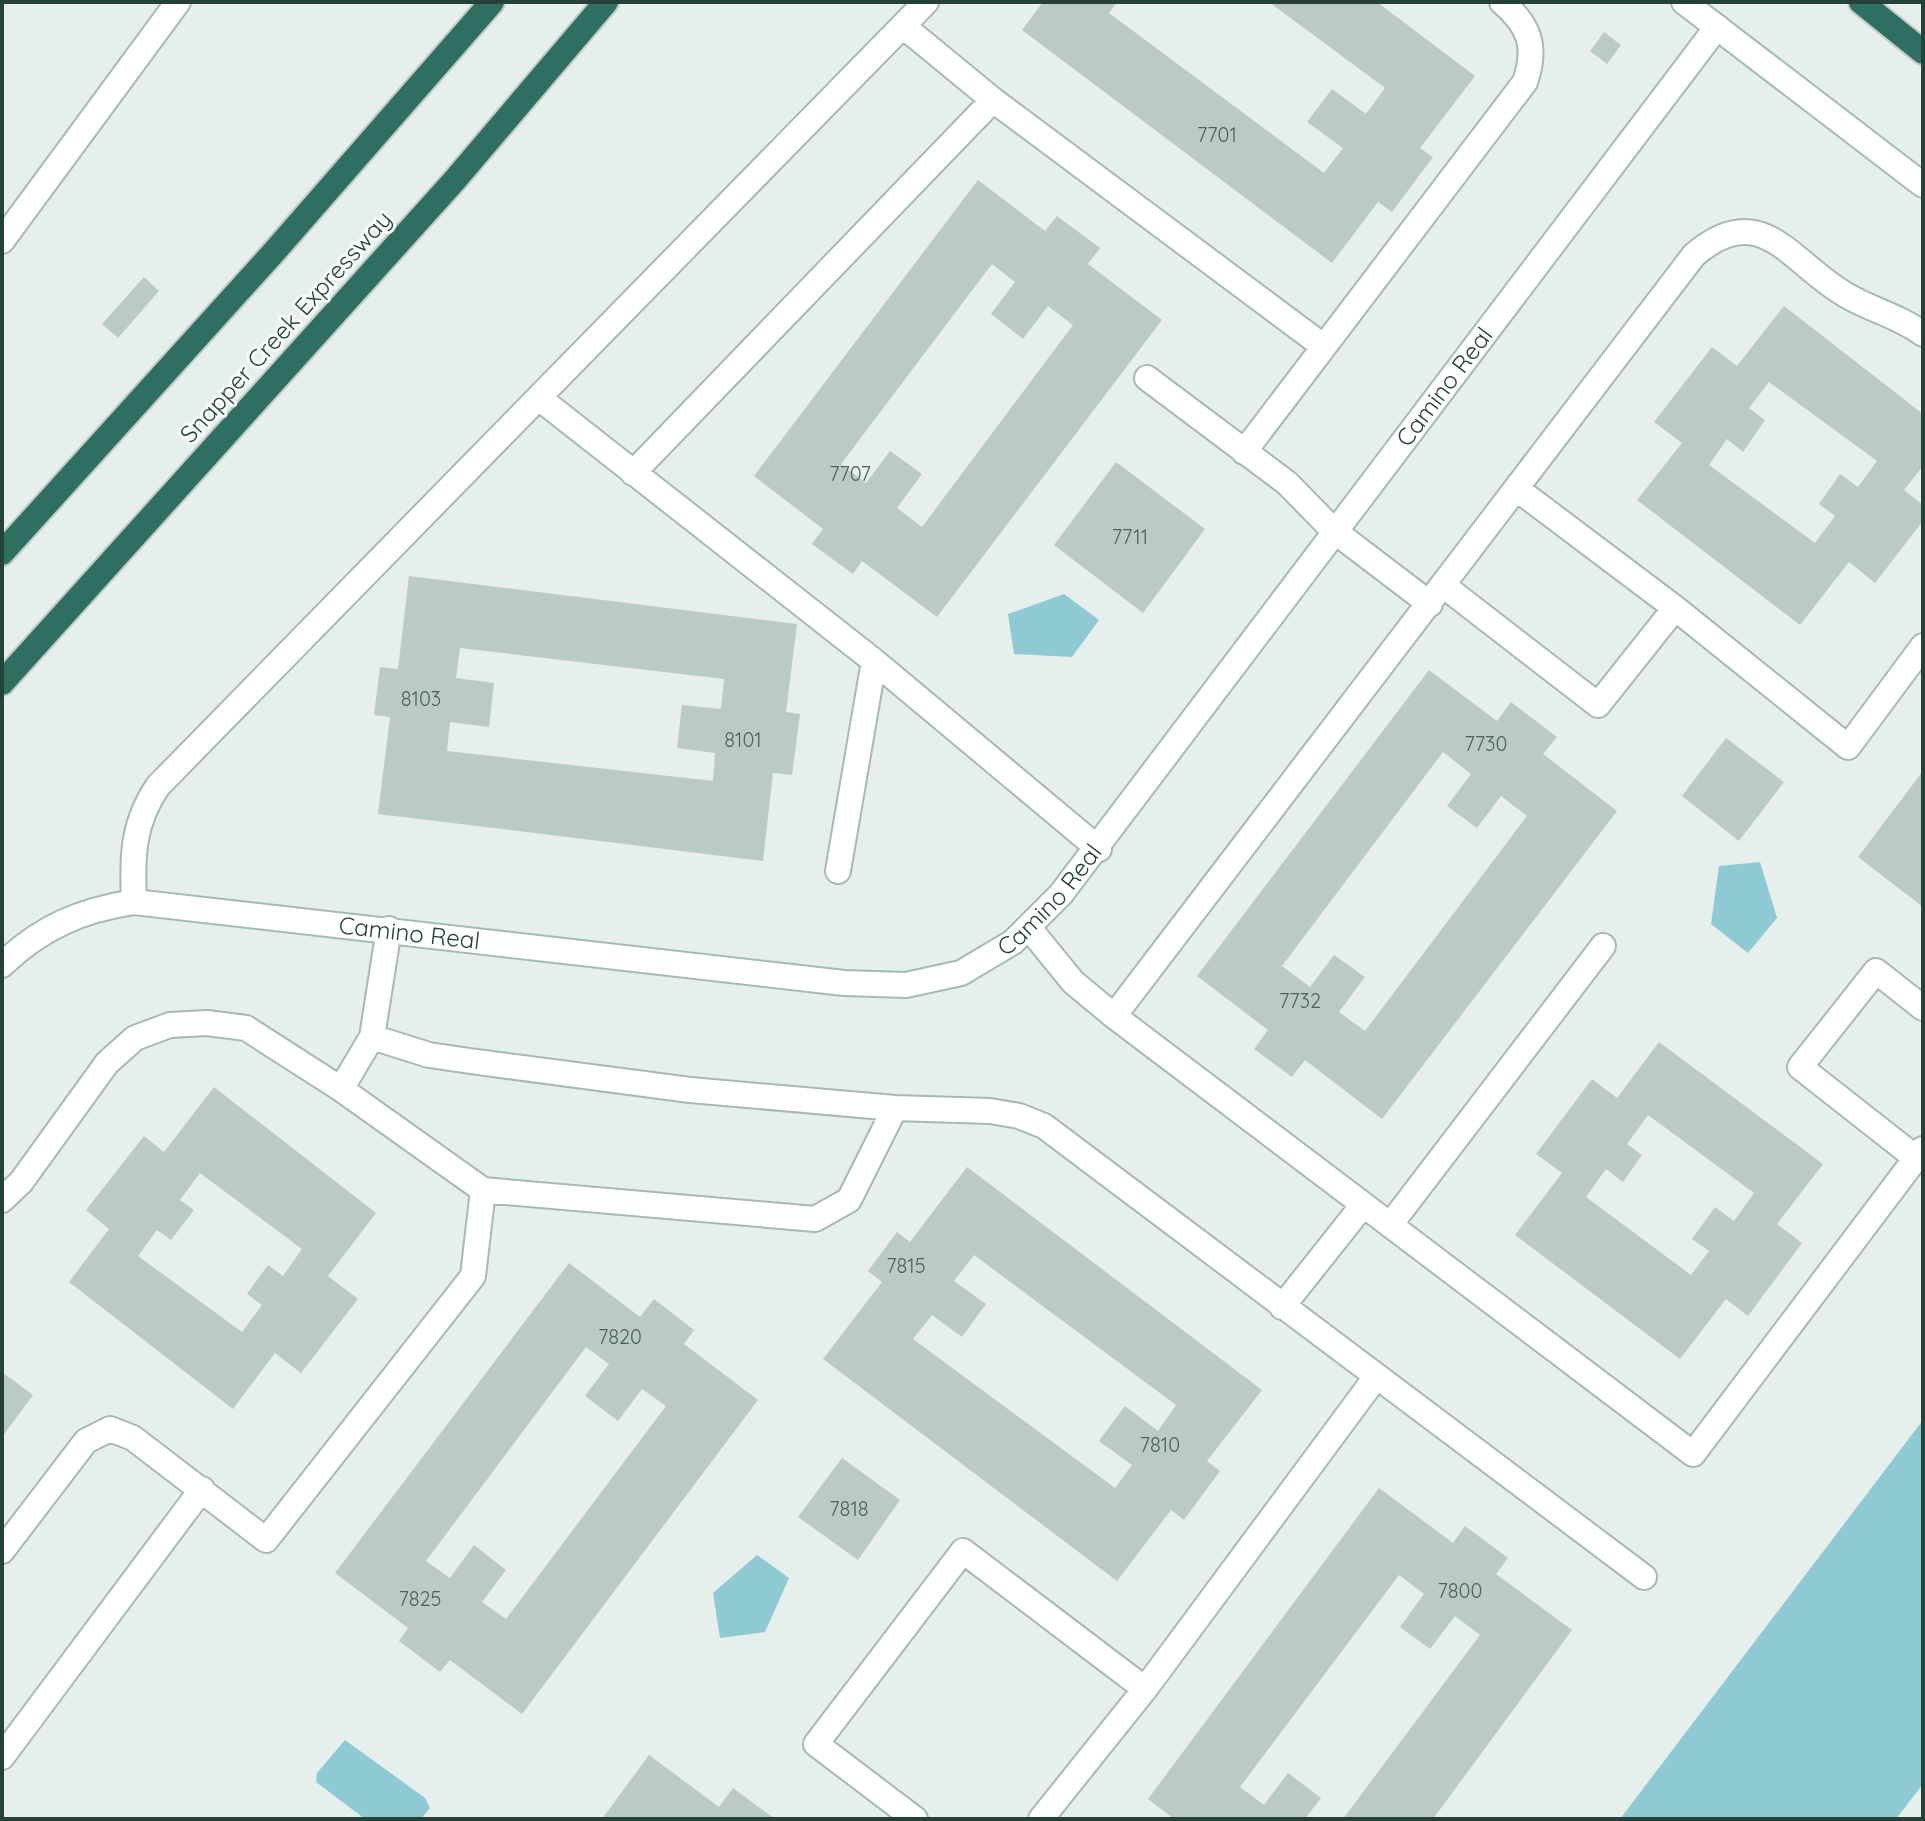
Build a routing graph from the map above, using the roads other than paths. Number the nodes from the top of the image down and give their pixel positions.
1 (178, 2) edge
2 (492, 2) edge
3 (606, 2) edge
4 (926, 2) edge
5 (1502, 2) edge
6 (1684, 2) edge
7 (1861, 2) edge
8 (903, 26) junction
9 (1717, 27) junction
10 (1923, 52) edge
11 (993, 100) junction
12 (1923, 185) edge
13 (2, 241) edge
14 (1923, 334) edge
15 (1323, 346) junction
16 (1147, 378) dead end
17 (539, 398) junction
18 (1244, 452) junction
19 (633, 473) junction
20 (1517, 489) junction
21 (1333, 530) junction
22 (2, 553) edge
23 (1437, 595) junction
24 (1675, 608) junction
25 (1923, 646) edge
26 (874, 661) junction
27 (2, 683) edge
28 (1099, 849) junction
29 (838, 871) dead end
30 (134, 902) junction
31 (1029, 928) junction
32 (389, 929) junction
33 (1603, 946) dead end
34 (2, 965) edge
35 (1923, 1008) edge
36 (1114, 1016) junction
37 (372, 1037) junction
38 (341, 1089) junction
39 (895, 1108) junction
40 (1920, 1154) edge
41 (483, 1190) junction
42 (2, 1200) edge
43 (1363, 1205) junction
44 (1390, 1225) junction
45 (1282, 1307) junction
46 (1376, 1377) junction
47 (202, 1489) junction
48 (2, 1551) edge
49 (1644, 1577) dead end
50 (1145, 1689) junction
51 (2, 1757) edge
52 (1048, 1817) edge
53 (915, 1819) edge

1 - 13 street
2 - 22 highway
3 - 27 highway, Snapper Creek Expressway
4 - 8 street
5 - 15 street
6 - 9 street
7 - 10 highway
8 - 11 street
8 - 17 street
9 - 12 street
9 - 21 street, Camino Real
11 - 15 street
11 - 19 street
14 - 20 street
15 - 18 street
16 - 18 street
17 - 19 street
17 - 30 street
18 - 21 street
19 - 26 street
20 - 23 street
20 - 24 street
21 - 23 street
21 - 28 street, Camino Real
23 - 24 street
23 - 36 street
24 - 25 street
26 - 28 street
26 - 29 street
28 - 31 street, Camino Real
30 - 32 street, Camino Real
30 - 34 street, Camino Real
31 - 32 street, Camino Real
31 - 36 street
32 - 37 street
33 - 44 street
35 - 40 street
36 - 43 street
37 - 38 street
37 - 39 street
38 - 41 street
38 - 42 street
39 - 41 street
39 - 45 street
40 - 44 street
41 - 47 street
43 - 44 street
43 - 45 street
45 - 46 street
46 - 49 street
46 - 50 street
47 - 48 street
47 - 51 street
50 - 52 street
50 - 53 street

